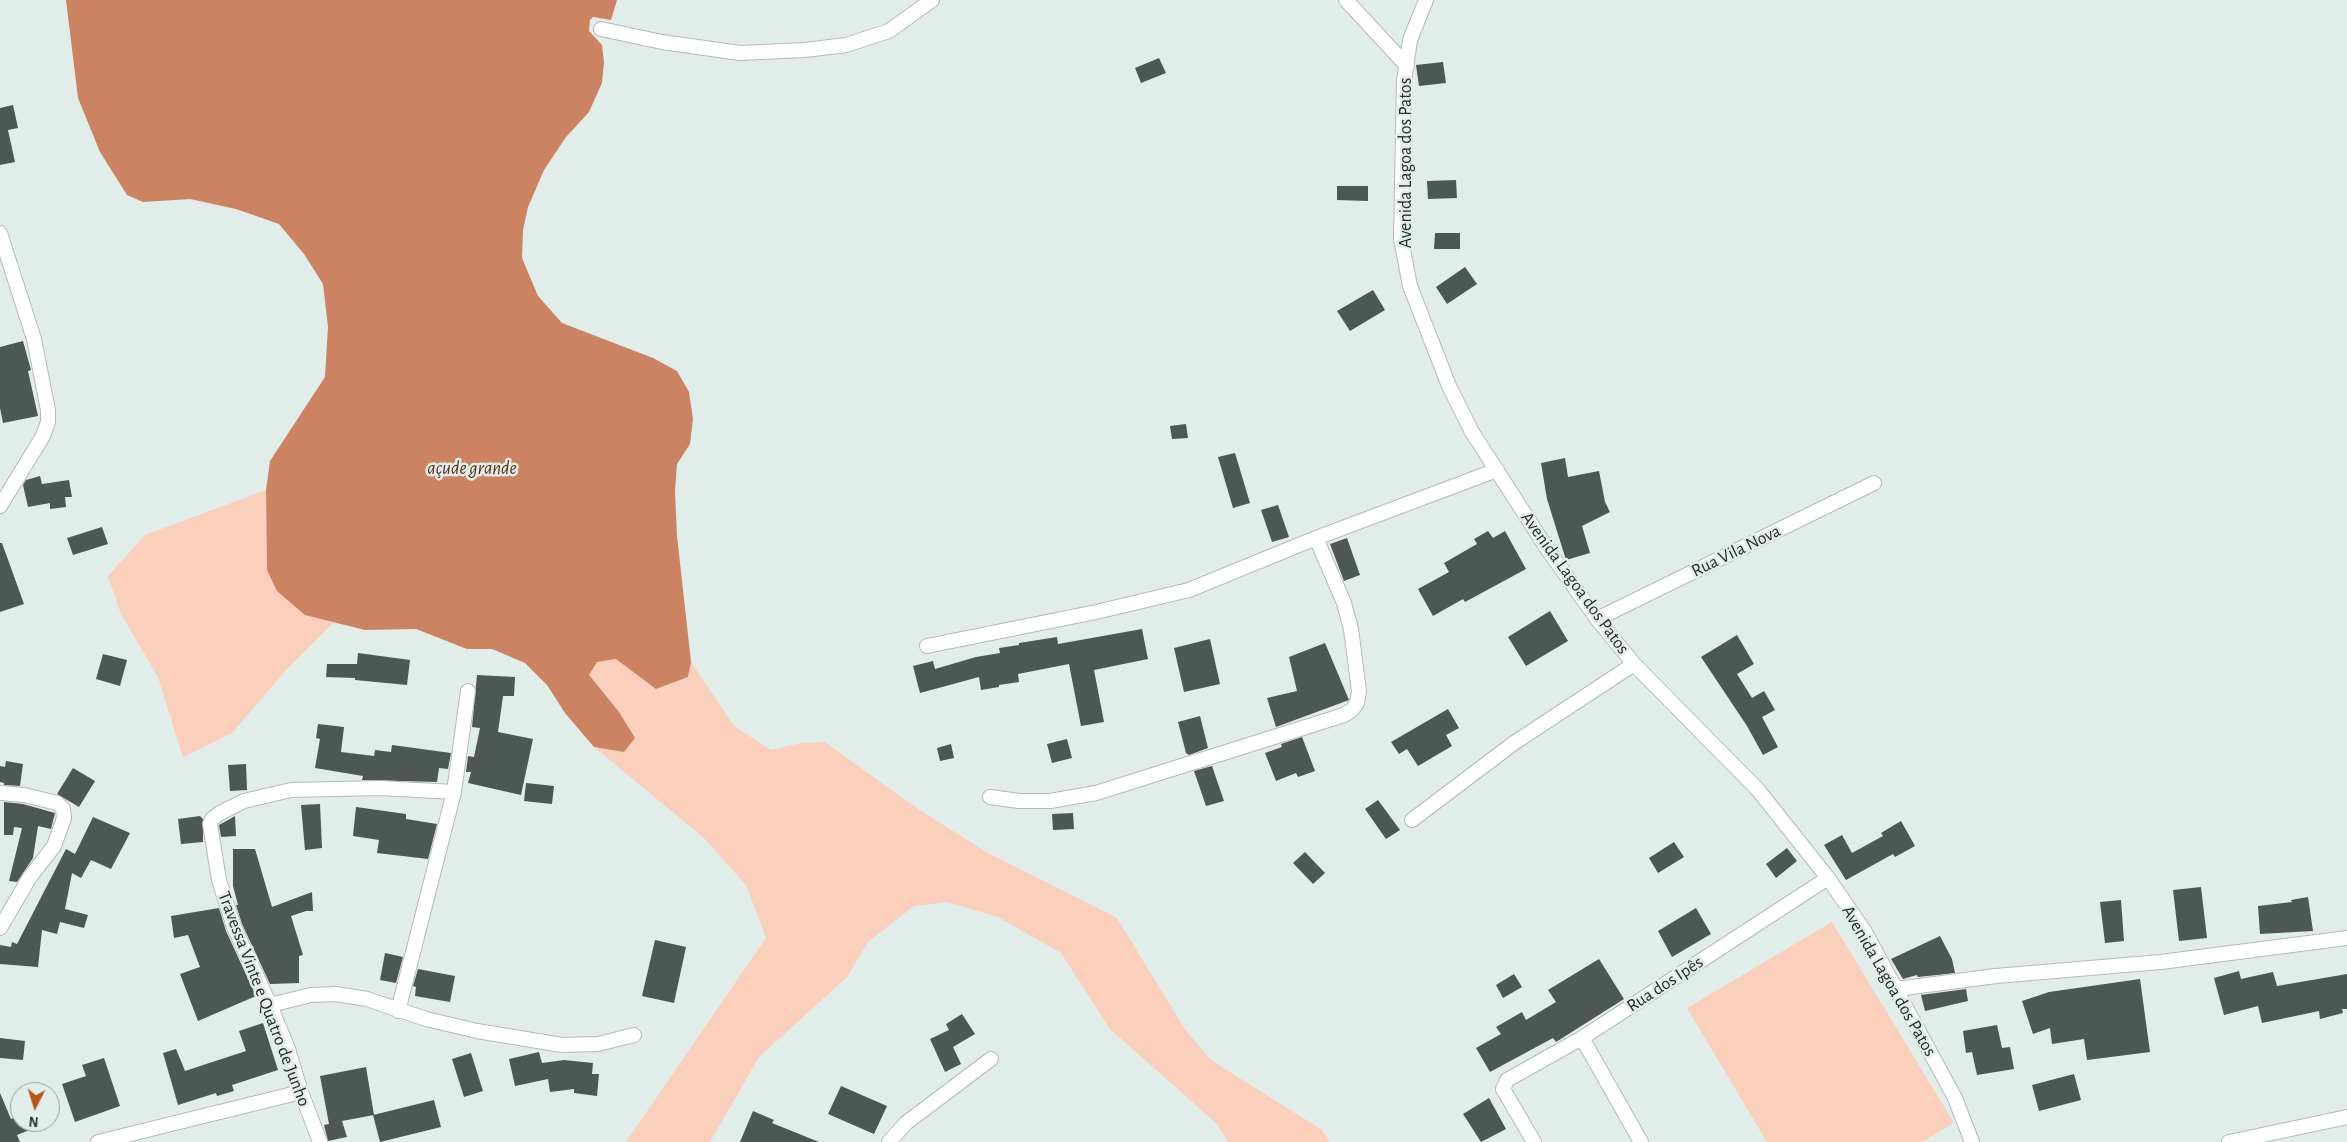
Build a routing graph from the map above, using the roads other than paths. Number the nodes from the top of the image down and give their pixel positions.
1 (932, 0) edge
2 (1346, 0) edge
3 (1426, 0) edge
4 (602, 29) dead end
5 (1407, 66) junction
6 (0, 233) edge
7 (1497, 470) junction
8 (1874, 483) dead end
9 (0, 506) edge
10 (1316, 538) junction
11 (1597, 619) junction
12 (927, 646) dead end
13 (1634, 664) junction
14 (468, 691) dead end
15 (454, 792) junction
16 (0, 793) edge
17 (990, 797) dead end
18 (1412, 820) dead end
19 (1828, 878) junction
20 (0, 928) edge
21 (2347, 938) edge
22 (1896, 989) junction
23 (270, 1005) junction
24 (398, 1011) junction
25 (634, 1035) dead end
26 (1582, 1038) junction
27 (991, 1059) dead end
28 (301, 1092) junction
29 (2347, 1117) edge
30 (98, 1142) edge
31 (320, 1142) edge
32 (889, 1142) edge
33 (1534, 1142) edge
34 (1642, 1142) edge
35 (1972, 1142) edge
36 (2229, 1142) edge

1 - 4 street
2 - 5 street
3 - 5 street, Avenida Lagoa dos Patos
5 - 7 street, Avenida Lagoa dos Patos
6 - 9 street
7 - 10 street
7 - 11 street, Avenida Lagoa dos Patos
8 - 11 street, Rua Vila Nova
10 - 12 street
10 - 17 street
11 - 13 street, Avenida Lagoa dos Patos
13 - 18 street
13 - 19 street, Avenida Lagoa dos Patos
14 - 15 street
15 - 23 street, Travessa Vinte e Quatro de Junho
15 - 24 street
16 - 20 street
19 - 22 street, Avenida Lagoa dos Patos
19 - 26 street, Rua dos Ipês
21 - 22 street
22 - 35 street, Avenida Lagoa dos Patos
23 - 24 street
23 - 28 street, Travessa Vinte e Quatro de Junho
24 - 25 street
26 - 33 street, Rua dos Ipês
26 - 34 street
27 - 32 street
28 - 30 street
28 - 31 street, Travessa Vinte e Quatro de Junho
29 - 36 street

